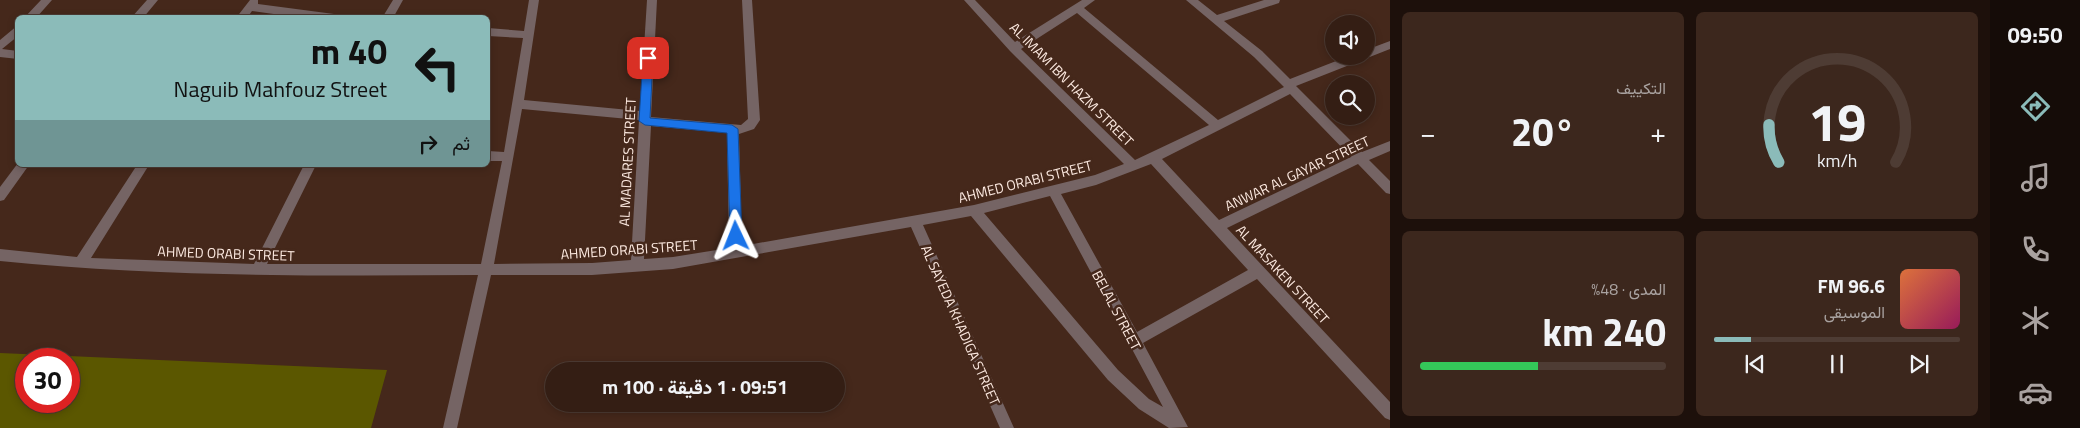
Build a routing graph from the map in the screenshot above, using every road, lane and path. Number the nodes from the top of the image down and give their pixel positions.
1 (47, 0) edge
2 (153, 0) edge
3 (398, 0) edge
4 (534, 0) edge
5 (652, 0) edge
6 (747, 0) edge
7 (969, 0) edge
8 (1090, 0) edge
9 (1191, 0) edge
10 (1275, 0) edge
11 (252, 3) edge
12 (1077, 8) junction
13 (32, 15) edge
14 (139, 15) edge
15 (243, 15) edge
16 (318, 15) edge
17 (389, 15) edge
18 (1217, 19) junction
19 (15, 32) edge
20 (490, 32) edge
21 (528, 36) junction
22 (1390, 45) edge
23 (0, 46) edge
24 (1014, 48) junction
25 (1375, 51) edge
26 (0, 53) edge
27 (15, 55) edge
28 (1340, 65) edge
29 (1290, 86) junction
30 (518, 104) junction
31 (645, 119) junction
32 (1218, 126) junction
33 (732, 129) junction
34 (1390, 146) edge
35 (490, 156) edge
36 (509, 157) junction
37 (1153, 158) junction
38 (1360, 158) junction
39 (1133, 166) junction
40 (22, 167) edge
41 (142, 167) edge
42 (309, 167) edge
43 (1390, 189) edge
44 (1054, 192) junction
45 (0, 196) edge
46 (974, 210) junction
47 (916, 221) junction
48 (1217, 227) junction
49 (736, 253) junction
50 (0, 255) edge
51 (80, 263) junction
52 (637, 266) junction
53 (258, 270) junction
54 (486, 270) junction
55 (1258, 271) junction
56 (1134, 341) junction
57 (1390, 412) edge
58 (450, 428) edge
59 (1007, 428) edge
60 (1181, 428) edge

1 - 13 street
2 - 14 street
3 - 17 street
4 - 21 street
5 - 31 street, AL MADARES STREET
6 - 33 street
7 - 24 street, AL IMAM IBN HAZM STREET
8 - 12 street
9 - 18 street
10 - 18 street
11 - 15 street
11 - 16 street
12 - 24 street
12 - 32 street
18 - 29 street
19 - 23 street
20 - 21 street
21 - 30 street
22 - 25 street
24 - 39 street, AL IMAM IBN HAZM STREET
26 - 27 street
28 - 29 street, AHMED ORABI STREET
29 - 32 street, AHMED ORABI STREET
29 - 38 street
30 - 31 street
30 - 36 street
31 - 33 street
31 - 52 street, AL MADARES STREET
32 - 37 street, AHMED ORABI STREET
33 - 49 street
34 - 38 street, ANWAR AL GAYAR STREET
35 - 36 street
36 - 54 street
37 - 39 street, AHMED ORABI STREET
37 - 48 street, AL MASAKEN STREET
38 - 43 street
38 - 48 street, ANWAR AL GAYAR STREET
39 - 44 street, AHMED ORABI STREET
40 - 45 street
41 - 51 street
42 - 53 street
44 - 46 street, AHMED ORABI STREET
44 - 56 street, BELAL STREET
46 - 47 street, AHMED ORABI STREET
46 - 60 street
47 - 49 street, AHMED ORABI STREET
47 - 59 street, AL SAYEDA KHADIGA STREET
48 - 55 street, AL MASAKEN STREET
49 - 52 street, AHMED ORABI STREET
50 - 51 street, AHMED ORABI STREET
51 - 53 street, AHMED ORABI STREET
52 - 54 street, AHMED ORABI STREET
53 - 54 street, AHMED ORABI STREET
54 - 58 street
55 - 56 street
55 - 57 street, AL MASAKEN STREET
56 - 60 street, BELAL STREET

